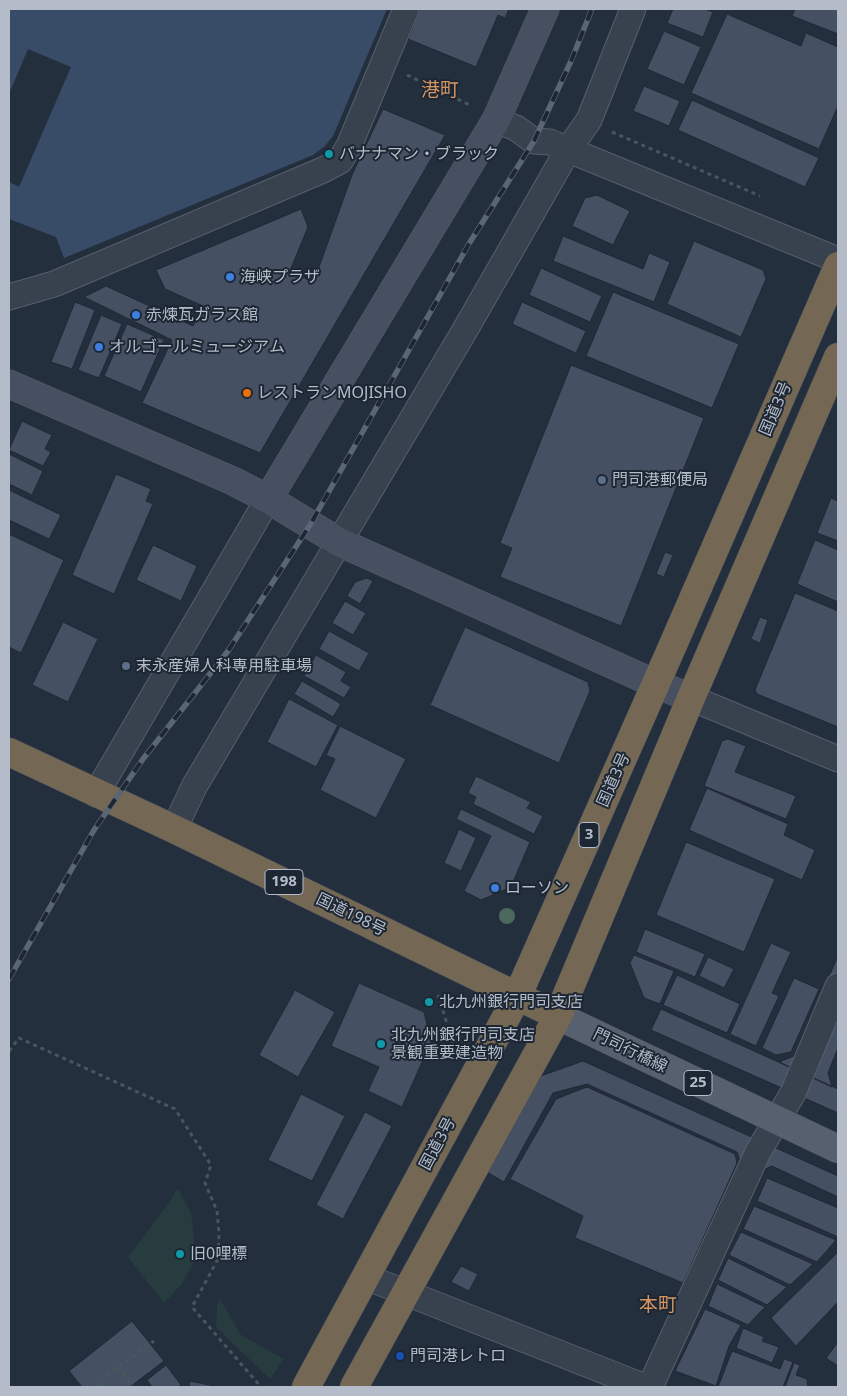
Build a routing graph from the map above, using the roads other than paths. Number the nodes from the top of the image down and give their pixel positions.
1 (406, 9) edge
2 (545, 9) edge
3 (633, 9) edge
4 (496, 120) junction
5 (568, 150) junction
6 (838, 260) edge
7 (838, 266) edge
8 (9, 297) edge
9 (838, 357) edge
10 (9, 384) edge
11 (268, 499) junction
12 (339, 542) junction
13 (656, 684) junction
14 (691, 698) junction
15 (9, 752) edge
16 (838, 759) edge
17 (96, 794) junction
18 (174, 829) junction
19 (838, 986) edge
20 (517, 997) junction
21 (558, 1016) junction
22 (776, 1121) junction
23 (838, 1149) edge
24 (366, 1277) junction
25 (405, 1293) junction
26 (306, 1387) edge
27 (354, 1387) edge
28 (645, 1387) edge
29 (650, 1387) edge

1 - 8 street
2 - 4 street
3 - 5 street
4 - 5 street
4 - 11 street
5 - 6 street
5 - 12 street
7 - 13 highway, 国道3号 / 3
9 - 14 highway
10 - 11 street
11 - 12 street
11 - 17 street
12 - 13 street
12 - 18 street
13 - 14 street
13 - 20 highway, 国道3号 / 3
14 - 16 street
14 - 21 highway
15 - 17 highway, 国道198号 / 198
17 - 18 highway, 国道198号 / 198
18 - 20 highway, 国道198号 / 198
19 - 22 street
20 - 21 highway, 国道198号 / 198
20 - 24 highway, 国道3号 / 3
21 - 22 main road, 門司行橋線 / 25
21 - 25 highway
22 - 23 main road, 門司行橋線 / 25
22 - 29 street
24 - 25 street
24 - 26 highway, 国道3号 / 3
25 - 27 highway
25 - 28 street

